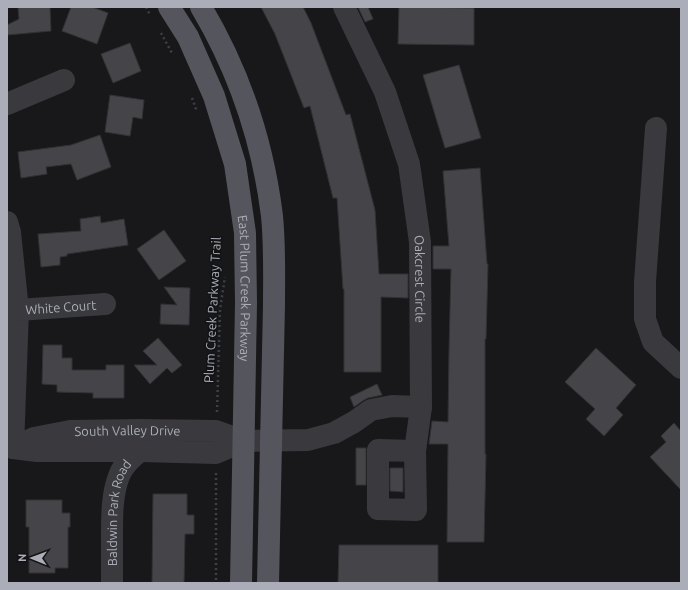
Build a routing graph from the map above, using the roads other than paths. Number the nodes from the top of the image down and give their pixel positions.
1 (201, 7) edge
2 (344, 7) edge
3 (161, 13) edge
4 (64, 80) dead end
5 (7, 104) edge
6 (656, 128) dead end
7 (7, 222) edge
8 (105, 304) dead end
9 (12, 312) edge
10 (681, 368) edge
11 (421, 407) junction
12 (271, 441) junction
13 (244, 442) junction
14 (10, 449) edge
15 (140, 451) junction
16 (415, 451) dead end
17 (112, 583) edge
18 (241, 583) edge
19 (268, 583) edge

1 - 12 main road
2 - 11 street, Oakcrest Circle
3 - 13 main road, East Plum Creek Parkway
4 - 5 street
6 - 10 street
7 - 9 street
8 - 9 street, White Court
9 - 14 street
11 - 12 street
11 - 16 street, Oakcrest Circle
12 - 13 street, South Valley Drive
12 - 19 main road
13 - 14 street, South Valley Drive
13 - 15 street, South Valley Drive
13 - 18 main road, East Plum Creek Parkway
14 - 15 street, South Valley Drive
15 - 17 street, Baldwin Park Road

